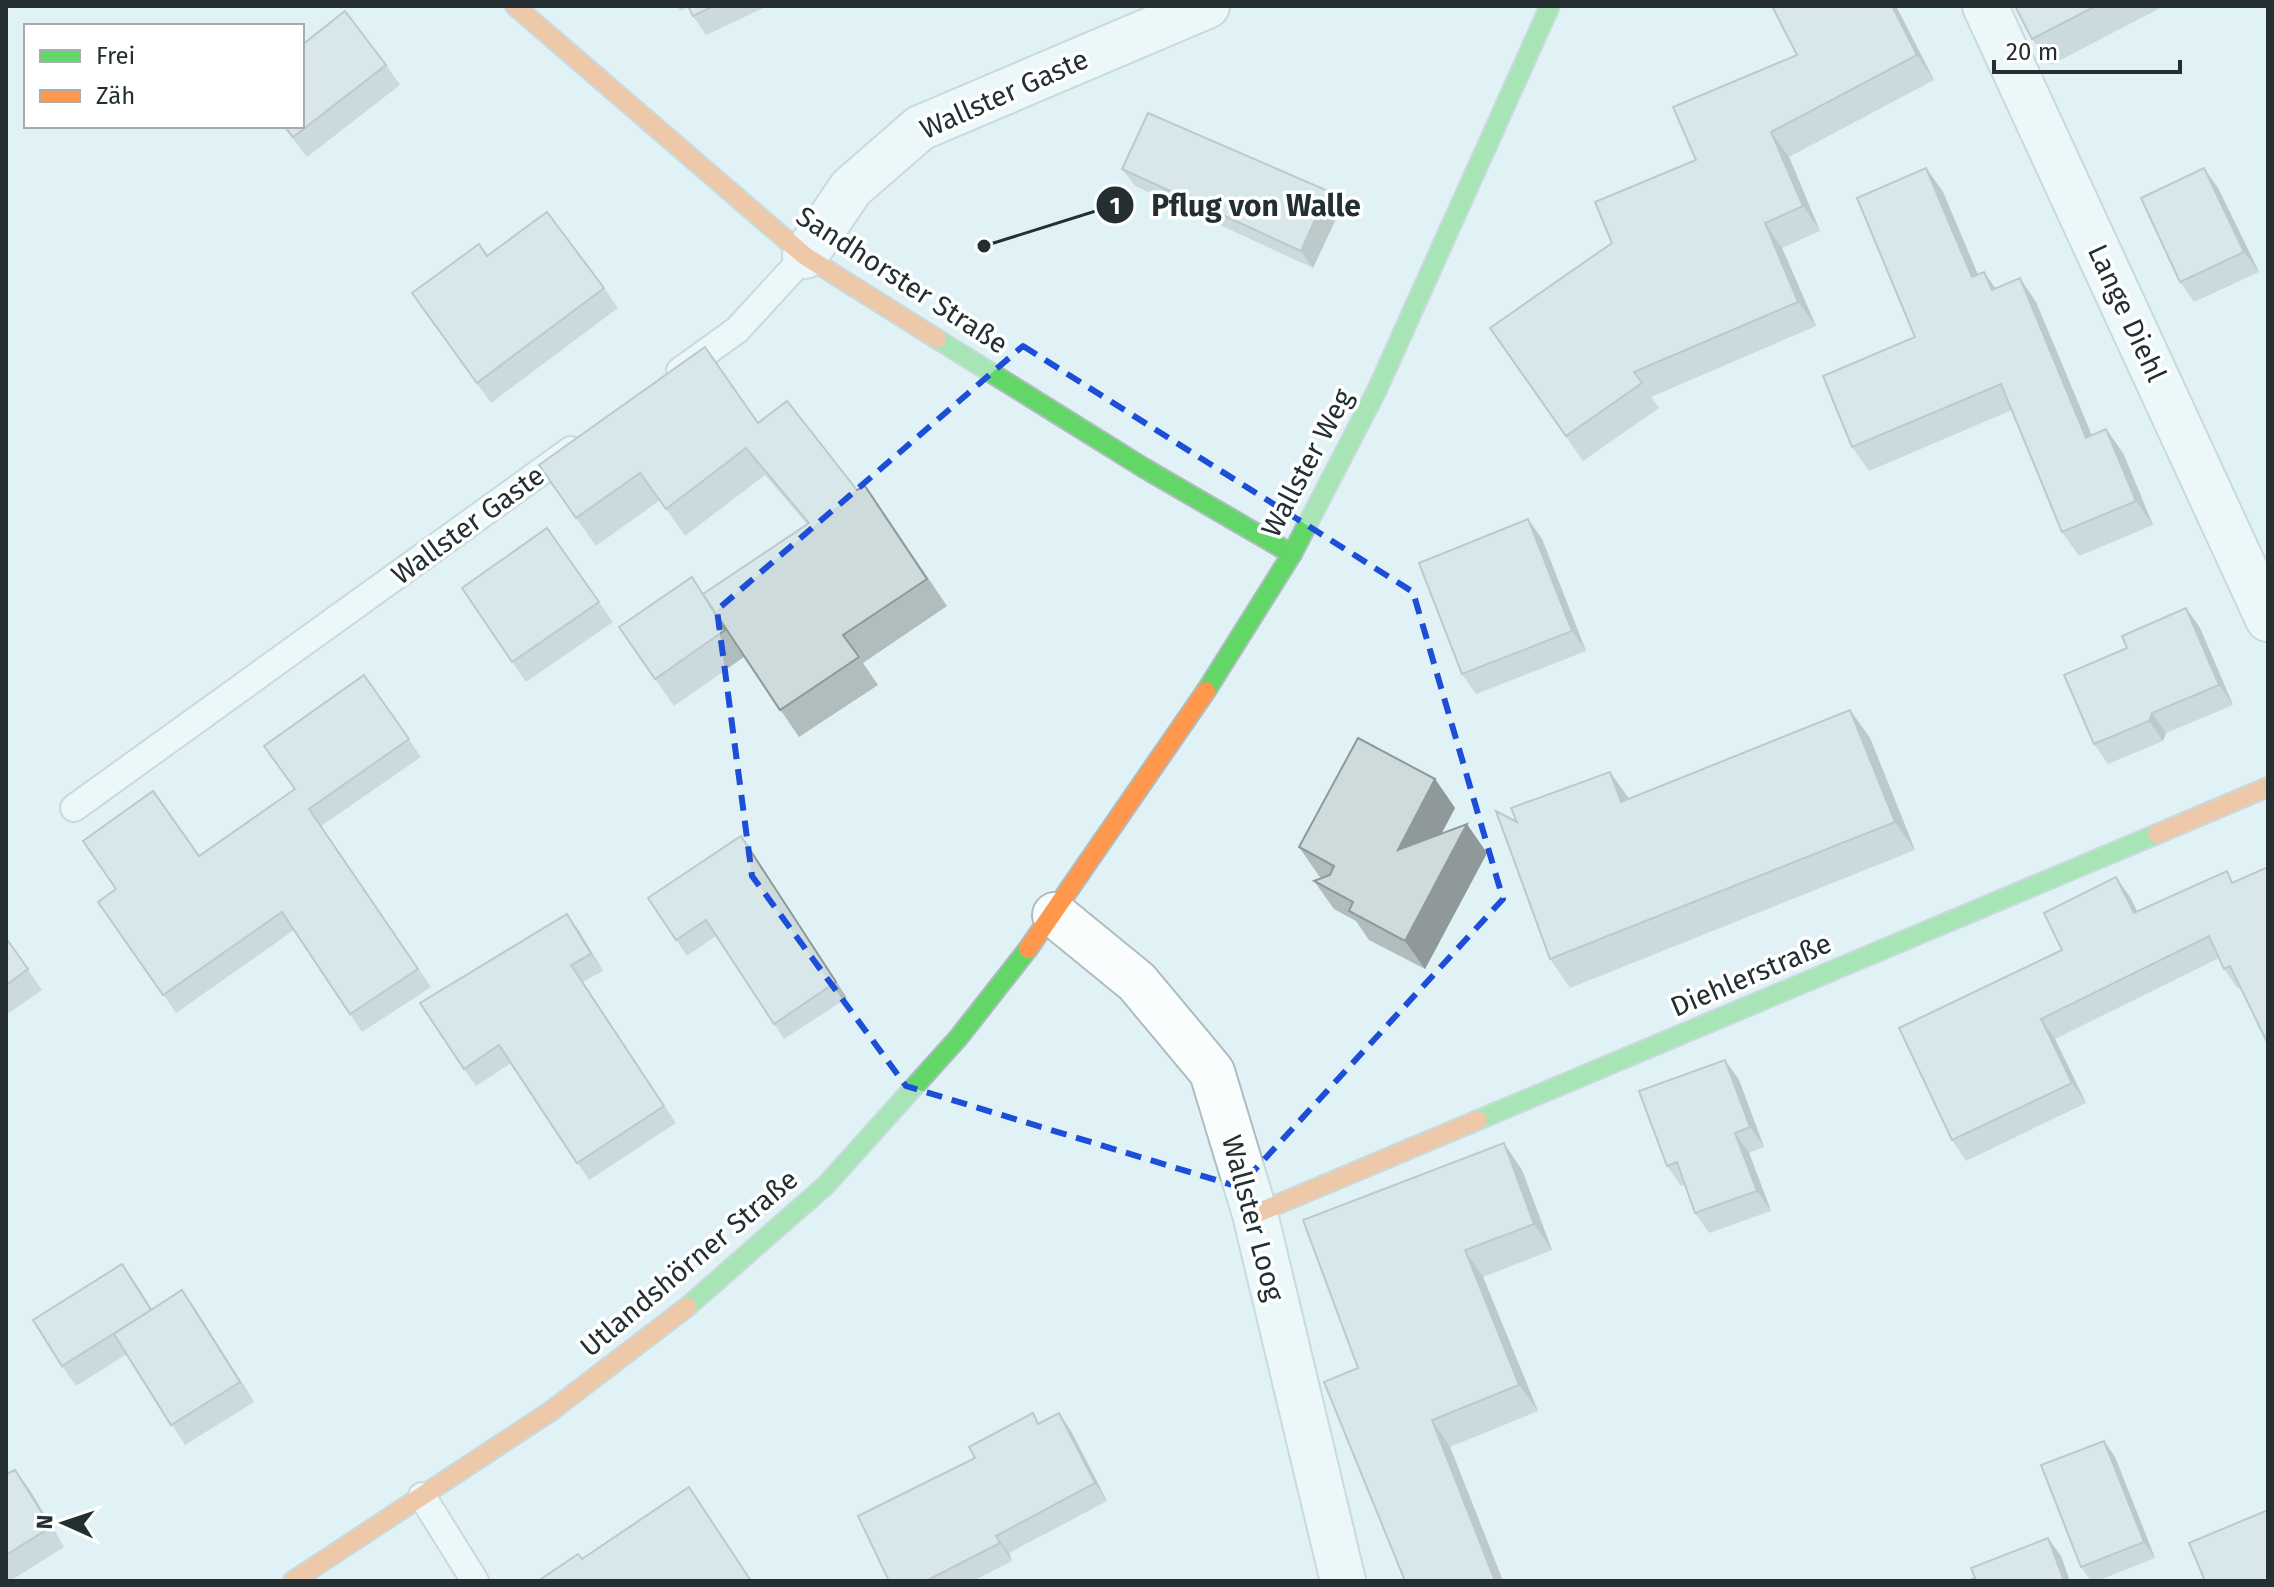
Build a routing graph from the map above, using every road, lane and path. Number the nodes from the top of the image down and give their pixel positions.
1 (515, 6) edge
2 (1207, 6) edge
3 (1550, 6) edge
4 (1985, 6) edge
5 (805, 256) junction
6 (661, 385) edge
7 (597, 431) edge
8 (1292, 554) junction
9 (2268, 619) edge
10 (2268, 787) edge
11 (74, 808) dead end
12 (1055, 915) junction
13 (1255, 1214) junction
14 (422, 1496) junction
15 (293, 1581) edge
16 (475, 1581) edge
17 (1343, 1581) edge

1 - 5 street, Sandhorster Straße
2 - 5 street, Wallster Gaste
3 - 8 street, Wallster Weg
4 - 9 street, Lange Diehl
5 - 6 lane, Wallster Gaste
5 - 8 street, Sandhorster Straße
7 - 11 lane, Wallster Gaste
8 - 12 street, Wallster Weg
10 - 13 street, Diehlerstraße
12 - 13 street, Wallster Loog
12 - 14 street, Utlandshörner Straße
13 - 17 street, Wallster Loog
14 - 15 street, Utlandshörner Straße
14 - 16 lane

